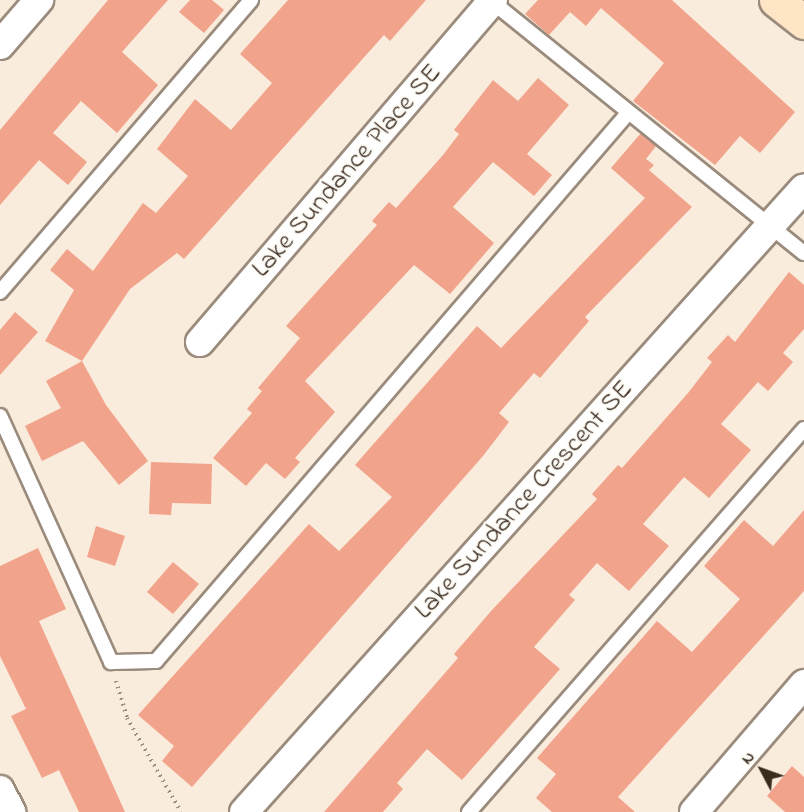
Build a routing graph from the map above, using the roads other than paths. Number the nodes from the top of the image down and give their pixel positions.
1 (39, 0) edge
2 (251, 0) edge
3 (776, 0) edge
4 (491, 1) edge
5 (804, 22) edge
6 (0, 45) edge
7 (628, 113) junction
8 (804, 188) edge
9 (770, 226) junction
10 (804, 253) edge
11 (0, 292) edge
12 (200, 342) dead end
13 (0, 416) edge
14 (804, 429) edge
15 (804, 684) edge
16 (0, 790) edge
17 (709, 807) edge
18 (11, 812) edge
19 (244, 812) edge
20 (469, 812) edge

1 - 6 street
2 - 11 lane
3 - 5 street
4 - 7 lane
4 - 12 street, Lake Sundance Place SE
7 - 9 lane
7 - 13 lane
8 - 9 street, Lake Sundance Crescent SE
9 - 10 lane
9 - 19 street, Lake Sundance Crescent SE
14 - 20 lane
15 - 17 street
16 - 18 street

